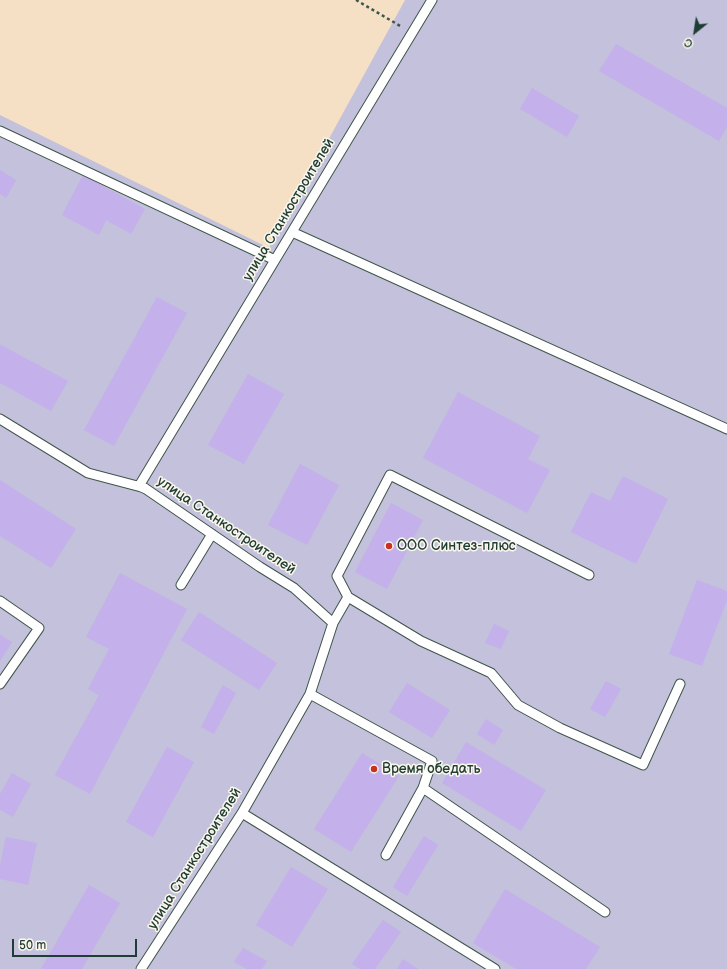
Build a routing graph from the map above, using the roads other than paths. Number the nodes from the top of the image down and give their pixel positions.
1 (432, 0) edge
2 (0, 131) edge
3 (292, 232) junction
4 (275, 260) junction
5 (0, 419) edge
6 (727, 429) edge
7 (146, 489) junction
8 (212, 534) junction
9 (589, 576) dead end
10 (181, 585) dead end
11 (348, 597) junction
12 (0, 601) edge
13 (333, 623) junction
14 (0, 684) edge
15 (680, 684) dead end
16 (310, 694) junction
17 (423, 788) junction
18 (242, 813) junction
19 (386, 855) dead end
20 (605, 912) dead end
21 (141, 969) edge
22 (495, 969) edge

1 - 3 lane, улица Станкостроителей
2 - 4 lane
3 - 4 lane, улица Станкостроителей
3 - 6 lane
4 - 7 lane, улица Станкостроителей
5 - 7 lane
7 - 8 lane, улица Станкостроителей
8 - 10 lane
8 - 13 lane, улица Станкостроителей
9 - 11 lane
11 - 13 lane
11 - 15 lane
12 - 14 lane
13 - 16 lane, улица Станкостроителей
16 - 17 lane
16 - 18 lane, улица Станкостроителей
17 - 19 lane
17 - 20 lane
18 - 21 lane, улица Станкостроителей
18 - 22 lane

